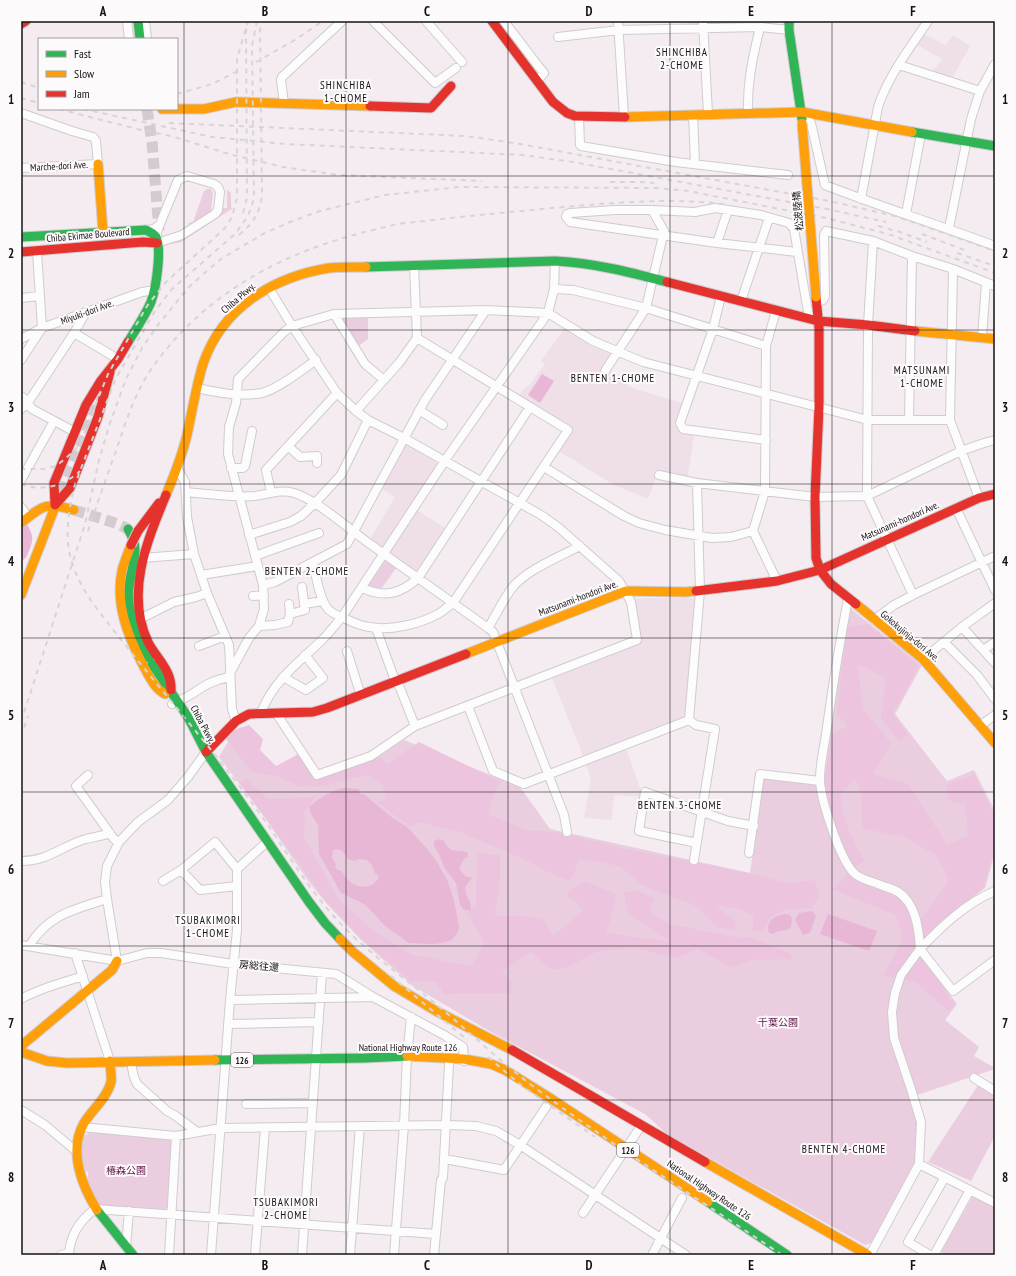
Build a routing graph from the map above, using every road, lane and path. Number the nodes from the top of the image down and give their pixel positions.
1 (26, 21) edge
2 (126, 21) edge
3 (138, 21) edge
4 (145, 21) edge
5 (342, 21) edge
6 (373, 21) edge
7 (426, 21) edge
8 (492, 21) edge
9 (618, 21) edge
10 (928, 21) edge
11 (509, 23) edge
12 (21, 24) edge
13 (703, 24) edge
14 (760, 26) junction
15 (789, 26) edge
16 (619, 30) junction
17 (558, 37) dead end
18 (129, 38) edge
19 (140, 38) edge
20 (147, 38) edge
21 (462, 62) dead end
22 (995, 64) edge
23 (899, 65) junction
24 (456, 68) dead end
25 (537, 81) junction
26 (451, 86) dead end
27 (980, 91) junction
28 (284, 104) junction
29 (178, 110) edge
30 (21, 112) edge
31 (802, 112) junction
32 (748, 113) junction
33 (692, 114) junction
34 (708, 114) junction
35 (579, 116) junction
36 (624, 117) junction
37 (874, 126) junction
38 (921, 134) junction
39 (967, 141) junction
40 (995, 146) edge
41 (98, 164) junction
42 (695, 164) junction
43 (21, 168) edge
44 (788, 175) dead end
45 (861, 199) junction
46 (652, 210) junction
47 (728, 210) junction
48 (906, 214) junction
49 (768, 218) junction
50 (160, 224) junction
51 (949, 228) junction
52 (146, 230) junction
53 (103, 232) junction
54 (663, 235) junction
55 (21, 238) edge
56 (873, 241) junction
57 (157, 243) junction
58 (717, 243) junction
59 (995, 246) edge
60 (759, 247) junction
61 (37, 251) junction
62 (21, 252) edge
63 (797, 252) junction
64 (912, 256) junction
65 (555, 261) junction
66 (414, 265) junction
67 (953, 269) junction
68 (653, 279) junction
69 (986, 283) junction
70 (995, 286) edge
71 (269, 288) junction
72 (554, 289) junction
73 (155, 290) junction
74 (40, 296) junction
75 (721, 296) junction
76 (21, 298) edge
77 (816, 300) junction
78 (741, 301) junction
79 (646, 308) junction
80 (486, 310) junction
81 (776, 311) junction
82 (86, 312) junction
83 (416, 312) junction
84 (548, 313) junction
85 (334, 314) junction
86 (809, 318) junction
87 (818, 321) junction
88 (868, 324) junction
89 (292, 326) junction
90 (42, 328) junction
91 (713, 329) junction
92 (910, 331) junction
93 (74, 333) junction
94 (951, 334) junction
95 (982, 337) junction
96 (417, 338) junction
97 (21, 339) edge
98 (995, 339) edge
99 (766, 346) junction
100 (617, 352) junction
101 (118, 359) junction
102 (21, 360) edge
103 (316, 360) junction
104 (452, 360) junction
105 (110, 371) junction
106 (605, 371) dead end
107 (697, 376) junction
108 (384, 380) junction
109 (495, 386) junction
110 (197, 388) junction
111 (337, 393) junction
112 (767, 394) junction
113 (236, 395) junction
114 (21, 396) edge
115 (24, 406) edge
116 (530, 407) junction
117 (819, 407) junction
118 (419, 410) junction
119 (356, 411) junction
120 (368, 420) junction
121 (868, 420) junction
122 (909, 420) junction
123 (950, 420) junction
124 (54, 421) junction
125 (443, 425) dead end
126 (252, 431) dead end
127 (75, 432) junction
128 (404, 438) junction
129 (766, 440) junction
130 (995, 440) edge
131 (288, 446) junction
132 (961, 451) junction
133 (445, 461) junction
134 (317, 462) dead end
135 (544, 467) junction
136 (177, 468) junction
137 (231, 468) junction
138 (659, 475) dead end
139 (21, 480) edge
140 (481, 481) junction
141 (698, 483) junction
142 (168, 489) junction
143 (765, 491) junction
144 (60, 492) tunnel mouth
145 (186, 492) junction
146 (271, 492) junction
147 (995, 494) edge
148 (239, 496) junction
149 (867, 496) junction
150 (815, 497) junction
151 (979, 498) junction
152 (315, 503) junction
153 (520, 503) junction
154 (56, 504) junction
155 (21, 507) edge
156 (956, 508) junction
157 (74, 510) tunnel mouth
158 (24, 520) edge
159 (128, 529) tunnel mouth
160 (753, 531) junction
161 (319, 532) dead end
162 (354, 532) junction
163 (249, 535) junction
164 (698, 536) junction
165 (887, 539) junction
166 (580, 546) junction
167 (194, 554) junction
168 (384, 554) junction
169 (255, 556) junction
170 (995, 556) edge
171 (142, 558) junction
172 (313, 562) junction
173 (982, 562) junction
174 (258, 566) junction
175 (820, 570) junction
176 (201, 575) junction
177 (418, 578) junction
178 (777, 581) junction
179 (263, 585) junction
180 (302, 587) dead end
181 (362, 588) junction
182 (995, 590) edge
183 (626, 591) junction
184 (700, 591) junction
185 (207, 593) junction
186 (913, 594) junction
187 (264, 595) junction
188 (21, 596) edge
189 (253, 596) dead end
190 (848, 598) junction
191 (323, 601) junction
192 (453, 603) junction
193 (995, 603) edge
194 (289, 604) dead end
195 (304, 604) junction
196 (290, 614) junction
197 (342, 617) junction
198 (140, 619) junction
199 (874, 620) junction
200 (259, 626) junction
201 (376, 628) junction
202 (488, 628) junction
203 (962, 628) junction
204 (225, 636) junction
205 (497, 642) junction
206 (944, 642) junction
207 (995, 642) edge
208 (199, 646) dead end
209 (983, 650) junction
210 (348, 651) dead end
211 (305, 655) junction
212 (923, 659) junction
213 (995, 663) edge
214 (230, 675) junction
215 (282, 677) junction
216 (396, 682) junction
217 (515, 688) junction
218 (168, 692) junction
219 (361, 696) junction
220 (995, 699) edge
221 (175, 703) junction
222 (468, 706) junction
223 (261, 713) junction
224 (276, 713) junction
225 (995, 716) edge
226 (689, 720) junction
227 (236, 721) junction
228 (415, 726) junction
229 (981, 726) junction
230 (995, 742) edge
231 (206, 752) junction
232 (88, 775) dead end
233 (548, 775) junction
234 (820, 781) junction
235 (703, 812) junction
236 (754, 826) junction
237 (567, 832) dead end
238 (110, 833) junction
239 (268, 841) junction
240 (119, 842) junction
241 (697, 843) junction
242 (749, 853) dead end
243 (694, 860) dead end
244 (21, 861) edge
245 (237, 869) junction
246 (181, 870) junction
247 (163, 881) dead end
248 (237, 886) junction
249 (995, 891) edge
250 (107, 899) junction
251 (25, 945) edge
252 (920, 949) junction
253 (75, 953) junction
254 (995, 960) edge
255 (117, 961) junction
256 (234, 964) junction
257 (322, 973) junction
258 (83, 976) junction
259 (88, 992) junction
260 (373, 996) junction
261 (321, 999) junction
262 (21, 1000) edge
263 (230, 1000) junction
264 (411, 1018) junction
265 (319, 1022) junction
266 (228, 1024) junction
267 (21, 1046) edge
268 (21, 1052) edge
269 (407, 1060) junction
270 (21, 1061) edge
271 (316, 1061) junction
272 (464, 1062) junction
273 (225, 1063) junction
274 (110, 1064) junction
275 (449, 1064) junction
276 (132, 1068) junction
277 (974, 1078) dead end
278 (995, 1091) edge
279 (313, 1103) junction
280 (246, 1104) dead end
281 (543, 1105) joint
282 (21, 1110) edge
283 (404, 1125) junction
284 (447, 1125) junction
285 (82, 1126) junction
286 (360, 1126) junction
287 (641, 1126) junction
288 (312, 1127) junction
289 (221, 1128) junction
290 (265, 1128) junction
291 (197, 1132) junction
292 (176, 1136) junction
293 (520, 1145) junction
294 (76, 1151) junction
295 (623, 1155) junction
296 (444, 1159) junction
297 (919, 1164) junction
298 (945, 1177) junction
299 (970, 1190) junction
300 (596, 1194) junction
301 (682, 1198) dead end
302 (995, 1203) edge
303 (95, 1209) junction
304 (129, 1211) junction
305 (583, 1213) dead end
306 (171, 1214) junction
307 (214, 1217) junction
308 (258, 1221) junction
309 (305, 1224) junction
310 (352, 1228) junction
311 (396, 1231) junction
312 (436, 1234) junction
313 (661, 1238) junction
314 (126, 1247) junction
315 (66, 1254) edge
316 (132, 1255) edge
317 (169, 1255) edge
318 (211, 1255) edge
319 (255, 1255) edge
320 (302, 1255) edge
321 (350, 1255) edge
322 (394, 1255) edge
323 (434, 1255) edge
324 (652, 1255) edge
325 (686, 1255) edge
326 (787, 1255) edge
327 (869, 1255) edge
328 (930, 1255) edge
329 (934, 1255) edge

1 - 12 main road
2 - 18 street
3 - 19 main road
4 - 20 street
5 - 28 street
6 - 24 street
7 - 21 street
8 - 25 main road
9 - 16 street
10 - 23 street
11 - 25 street
13 - 14 street
13 - 16 street
13 - 34 street
14 - 15 street
14 - 32 street
15 - 31 main road, 松波陸橋
16 - 17 street
16 - 36 street
22 - 27 street
23 - 27 street
23 - 37 street
25 - 35 main road
26 - 28 main road
27 - 39 street
28 - 29 main road
30 - 41 street
31 - 32 main road
31 - 37 main road
31 - 45 street
31 - 77 main road, 松波陸橋, bridge
32 - 34 main road
33 - 34 main road
33 - 36 main road
33 - 42 street
35 - 36 main road
35 - 42 street
37 - 38 main road
37 - 45 street
38 - 39 main road
38 - 48 street
39 - 40 main road
39 - 51 street
41 - 43 street, Marche-dori Ave.
41 - 53 main road
42 - 44 street
45 - 48 street
46 - 47 street
46 - 54 street
46 - 54 street
47 - 49 street
47 - 58 street
48 - 51 street
49 - 60 street
49 - 63 street
50 - 52 street
50 - 57 street
50 - 57 street
51 - 59 street
52 - 53 main road, Chiba Ekimae Boulevard
52 - 57 main road
53 - 55 main road, Chiba Ekimae Boulevard
54 - 58 street
54 - 68 street
56 - 64 street
56 - 77 street
56 - 88 street
57 - 61 main road, Chiba Ekimae Boulevard
57 - 73 main road
58 - 60 street
60 - 63 street
60 - 78 street
61 - 62 main road, Chiba Ekimae Boulevard
61 - 74 street
63 - 86 street
64 - 67 street
64 - 92 street
65 - 66 main road, Chiba Pkwy.
65 - 68 main road, Chiba Pkwy.
65 - 72 street
66 - 71 main road, Chiba Pkwy.
66 - 83 street
67 - 69 street
67 - 94 street
68 - 75 main road, Chiba Pkwy.
68 - 79 street
69 - 70 street
69 - 95 street
71 - 89 street
71 - 110 main road, Chiba Pkwy.
72 - 79 street
72 - 84 street
73 - 82 street, Miyuki-dori Ave.
73 - 101 main road
74 - 76 street
74 - 90 street
75 - 78 main road, Chiba Pkwy.
75 - 91 street
77 - 87 main road, 松波陸橋
78 - 81 main road, Chiba Pkwy.
79 - 91 street
79 - 100 street
80 - 83 street
80 - 84 street
80 - 104 street
81 - 86 main road, Chiba Pkwy.
81 - 99 street
82 - 90 street, Miyuki-dori Ave.
82 - 93 street
83 - 85 street
83 - 96 street
84 - 100 street
84 - 109 street
85 - 89 street
85 - 108 street
86 - 87 main road, Chiba Pkwy.
87 - 88 main road, Chiba Pkwy.
87 - 117 main road, 松波陸橋
88 - 92 main road, Chiba Pkwy.
88 - 121 street
89 - 103 street
89 - 113 street
90 - 97 street, Miyuki-dori Ave.
90 - 102 street
91 - 99 street
91 - 107 street
92 - 94 main road, Chiba Pkwy.
92 - 122 street
93 - 101 street
93 - 115 street
94 - 95 main road, Chiba Pkwy.
94 - 123 street
95 - 98 main road, Chiba Pkwy.
96 - 104 street
96 - 108 street
99 - 112 street
100 - 106 street
100 - 107 street
101 - 105 main road
103 - 111 street
103 - 113 street
104 - 109 street
104 - 118 street
105 - 127 main road
105 - 154 main road
107 - 112 street
107 - 129 street
108 - 119 street
109 - 116 street
109 - 133 street
110 - 113 street
110 - 136 main road, Chiba Pkwy.
111 - 119 street
111 - 131 street
112 - 117 street
112 - 129 street
113 - 137 street
114 - 115 street
115 - 124 street
116 - 135 street
116 - 140 street
117 - 121 street
117 - 150 main road, 松波陸橋
118 - 125 street
118 - 128 street
119 - 120 street
120 - 128 street
120 - 152 street
121 - 122 street
121 - 149 street
122 - 123 street
123 - 132 street
124 - 127 street
124 - 139 street
126 - 137 street
127 - 154 main road
128 - 133 street
128 - 162 street
129 - 143 street
130 - 132 street
131 - 134 street
131 - 146 street
132 - 149 street
132 - 151 street
133 - 140 street
133 - 168 street
135 - 153 street
135 - 164 street
136 - 142 main road, Chiba Pkwy.
136 - 145 street
137 - 148 street
138 - 141 street
140 - 153 street
140 - 177 street
141 - 143 street
141 - 164 street
142 - 171 main road
142 - 218 main road, bridge
143 - 150 street
143 - 160 street
144 - 154 main road
145 - 148 street
145 - 167 street
146 - 148 street
146 - 152 street
147 - 151 main road, Matsunami-hondori Ave.
148 - 163 street
149 - 150 street
149 - 165 street
150 - 175 main road, 松波陸橋
151 - 156 main road, Matsunami-hondori Ave.
152 - 162 street
152 - 163 street
153 - 166 street
153 - 192 street
154 - 157 main road
154 - 158 main road
154 - 188 main road
155 - 158 street
156 - 165 main road, Matsunami-hondori Ave.
156 - 173 street
159 - 218 main road, Chiba Pkwy.
160 - 164 street
160 - 178 street
161 - 169 street
162 - 168 street
162 - 172 street
163 - 169 street
164 - 184 street
165 - 175 main road, Matsunami-hondori Ave.
165 - 186 street
166 - 183 street
166 - 202 street
167 - 171 street
167 - 176 street
168 - 177 street
168 - 181 street
169 - 174 street
170 - 173 street
171 - 198 main road
172 - 179 street
172 - 191 street
173 - 182 street
173 - 186 street
174 - 176 street
174 - 179 street
175 - 178 main road, Matsunami-hondori Ave.
175 - 190 main road, Gokokujinja-dori Ave.
176 - 185 street
177 - 181 street
177 - 192 street
178 - 184 main road, Matsunami-hondori Ave.
179 - 187 street
180 - 195 street
181 - 197 street
183 - 184 main road, Matsunami-hondori Ave.
183 - 205 main road, Matsunami-hondori Ave.
183 - 217 street
184 - 226 street
185 - 198 street
185 - 204 street
186 - 199 street
187 - 189 street
187 - 200 street
190 - 199 main road, Gokokujinja-dori Ave.
190 - 234 street
191 - 195 street
191 - 197 street
192 - 201 street
192 - 202 street
193 - 203 street
194 - 196 street
195 - 196 street
196 - 200 street
197 - 201 street
197 - 211 street
198 - 218 main road
199 - 212 main road, Gokokujinja-dori Ave.
200 - 214 street
201 - 216 street
202 - 205 street
203 - 206 street
203 - 209 street
204 - 208 street
204 - 214 street
205 - 216 main road, Matsunami-hondori Ave.
205 - 217 street
206 - 212 street
206 - 220 street
207 - 209 street
209 - 213 street
210 - 219 street
211 - 215 street
211 - 215 street
212 - 229 main road, Gokokujinja-dori Ave.
214 - 221 street
214 - 227 street
215 - 223 street
216 - 219 main road, Matsunami-hondori Ave.
216 - 228 street
217 - 222 street
217 - 233 street
218 - 221 main road, Chiba Pkwy.
219 - 224 main road, Matsunami-hondori Ave.
221 - 231 main road, Chiba Pkwy.
222 - 228 street
222 - 233 street
223 - 224 main road, Matsunami-hondori Ave.
223 - 227 main road, Matsunami-hondori Ave.
224 - 228 street
225 - 229 street
226 - 233 street
226 - 235 street
227 - 231 main road, Matsunami-hondori Ave.
229 - 230 main road, Gokokujinja-dori Ave.
231 - 239 main road, Chiba Pkwy.
231 - 240 street
232 - 238 street
233 - 237 street
234 - 236 street
234 - 252 street
235 - 236 street
235 - 241 street
235 - 241 street
236 - 242 street
238 - 240 street
238 - 244 street
239 - 245 street
239 - 287 main road, Chiba Pkwy.
240 - 250 street
241 - 243 street
245 - 246 street
245 - 248 street
246 - 247 street
246 - 248 street
248 - 256 street
249 - 252 street
250 - 251 street
250 - 255 street
251 - 253 street, 房総往還
252 - 254 street
252 - 297 street
253 - 255 street, 房総往還
253 - 258 street
255 - 256 street, 房総往還
255 - 259 main road
256 - 257 street, 房総往還
256 - 263 street
257 - 260 street, 房総往還
257 - 261 street
258 - 259 street
258 - 262 street
259 - 267 main road
259 - 274 street
260 - 261 street
260 - 264 street, 房総往還
261 - 263 street
261 - 265 street
263 - 266 street
264 - 269 street
264 - 272 street, 房総往還
265 - 266 street
265 - 271 street
266 - 273 street
268 - 274 main road, National Highway Route 126 / 126
269 - 271 main road, National Highway Route 126 / 126
269 - 272 main road, National Highway Route 126 / 126
269 - 275 main road, National Highway Route 126 / 126
269 - 283 street
270 - 274 main road, National Highway Route 126 / 126
271 - 273 main road, National Highway Route 126 / 126
271 - 279 street
272 - 275 main road, National Highway Route 126 / 126
272 - 281 main road, National Highway Route 126 / 126
272 - 295 main road, National Highway Route 126 / 126
273 - 274 main road, National Highway Route 126 / 126
273 - 276 main road, National Highway Route 126 / 126
273 - 289 street
274 - 276 main road, National Highway Route 126 / 126
274 - 285 main road
275 - 284 street
276 - 291 street
277 - 278 street
279 - 280 street
279 - 288 street
281 - 293 street
282 - 294 street
283 - 284 street
283 - 286 street
283 - 311 street
284 - 293 street
284 - 296 street
285 - 292 street
285 - 294 main road
286 - 288 street
286 - 310 street
287 - 295 street
287 - 327 main road, Chiba Pkwy.
288 - 290 street
288 - 309 street
289 - 290 street
289 - 291 street
289 - 307 street
290 - 308 street
291 - 292 street
292 - 306 street
293 - 296 street
293 - 300 street
294 - 303 main road
295 - 300 street
295 - 326 main road, National Highway Route 126 / 126
296 - 312 street
297 - 298 street
297 - 327 street
298 - 299 street
298 - 328 street
299 - 302 street
299 - 329 street
300 - 305 street
300 - 313 street
301 - 313 street
303 - 304 street
303 - 314 main road
303 - 315 street
304 - 306 street
304 - 314 street
306 - 307 street
306 - 317 street
307 - 308 street
307 - 318 street
308 - 309 street
308 - 319 street
309 - 310 street
309 - 320 street
310 - 311 street
310 - 321 street
311 - 312 street
311 - 322 street
312 - 323 street
313 - 324 street
313 - 325 street
314 - 316 main road

